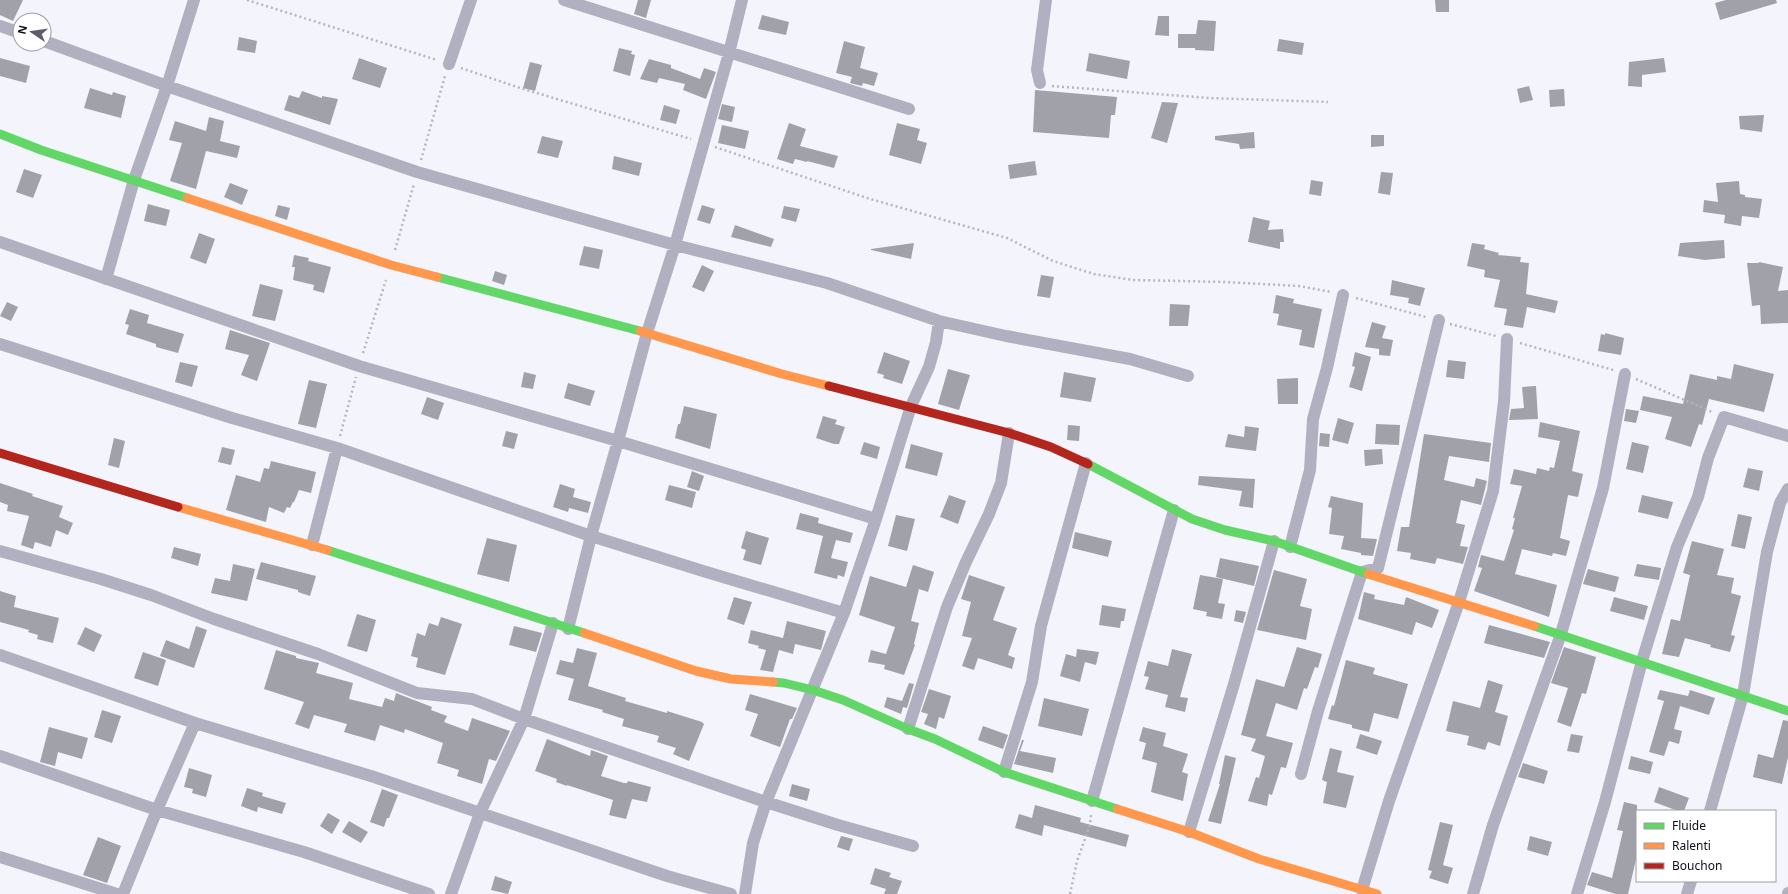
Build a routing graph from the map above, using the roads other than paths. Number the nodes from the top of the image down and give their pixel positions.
1 (194, 0) edge
2 (471, 0) edge
3 (564, 0) edge
4 (742, 0) edge
5 (1046, 0) edge
6 (0, 26) edge
7 (12, 30) edge
8 (52, 45) edge
9 (729, 53) junction
10 (449, 64) road end
11 (1040, 83) road end
12 (167, 86) junction
13 (909, 109) dead end
14 (0, 134) edge
15 (134, 180) junction
16 (0, 242) edge
17 (675, 245) junction
18 (106, 279) junction
19 (1343, 295) road end
20 (1439, 320) road end
21 (939, 321) junction
22 (647, 333) junction
23 (1508, 339) road end
24 (0, 344) edge
25 (1625, 374) road end
26 (1188, 376) dead end
27 (911, 406) junction
28 (1009, 433) junction
29 (1788, 436) edge
30 (618, 441) junction
31 (337, 448) junction
32 (0, 453) edge
33 (1086, 463) junction
34 (1788, 489) edge
35 (1174, 510) junction
36 (876, 519) junction
37 (591, 536) junction
38 (1274, 541) junction
39 (312, 545) junction
40 (1290, 547) junction
41 (0, 551) edge
42 (1362, 572) junction
43 (1459, 602) junction
44 (844, 613) junction
45 (553, 623) junction
46 (568, 628) junction
47 (1561, 634) junction
48 (0, 655) edge
49 (1642, 661) junction
50 (813, 690) junction
51 (1743, 695) junction
52 (1788, 711) edge
53 (524, 719) junction
54 (195, 723) junction
55 (908, 730) junction
56 (0, 756) edge
57 (1004, 772) junction
58 (1301, 774) dead end
59 (1092, 801) junction
60 (766, 802) junction
61 (157, 810) junction
62 (1710, 810) edge
63 (480, 813) junction
64 (1189, 832) junction
65 (913, 846) dead end
66 (0, 857) edge
67 (1691, 882) edge
68 (1362, 890) junction
69 (117, 894) edge
70 (123, 894) edge
71 (429, 894) edge
72 (451, 894) edge
73 (731, 894) edge
74 (745, 894) edge
75 (1377, 894) edge
76 (1473, 894) edge
77 (1577, 894) edge
78 (1687, 894) edge

1 - 12 street
2 - 10 street
3 - 9 street
4 - 9 street
5 - 11 street
6 - 7 street
8 - 12 street
9 - 13 street
9 - 17 street
12 - 15 street
12 - 17 street
14 - 15 street
15 - 18 street
15 - 22 street
16 - 18 street
17 - 21 street
17 - 22 street
18 - 30 street
19 - 40 street
20 - 42 street
21 - 26 street
21 - 27 street
22 - 27 street
22 - 30 street
23 - 43 street
24 - 31 street
25 - 47 street
27 - 28 street
27 - 36 street
28 - 33 street
28 - 55 street
29 - 49 street
30 - 36 street
30 - 37 street
31 - 37 street
31 - 39 street
32 - 39 street
33 - 35 street
33 - 57 street
34 - 51 street
35 - 38 street
35 - 59 street
36 - 44 street
37 - 44 street
37 - 46 street
38 - 40 street
38 - 64 street
39 - 45 street
40 - 42 street
41 - 53 street
42 - 43 street
42 - 58 street
43 - 47 street
43 - 68 street
44 - 50 street
45 - 46 street
45 - 53 street
46 - 50 street
47 - 49 street
47 - 76 street
48 - 54 street
49 - 51 street
49 - 77 street
50 - 55 street
50 - 60 street
51 - 52 street
51 - 62 street
53 - 60 street
53 - 63 street
54 - 61 street
54 - 63 street
55 - 57 street
56 - 61 street
57 - 59 street
59 - 64 street
60 - 65 street
60 - 74 street
61 - 70 street
61 - 71 street
63 - 72 street
63 - 73 street
64 - 68 street
66 - 69 street
67 - 78 street
68 - 75 street

